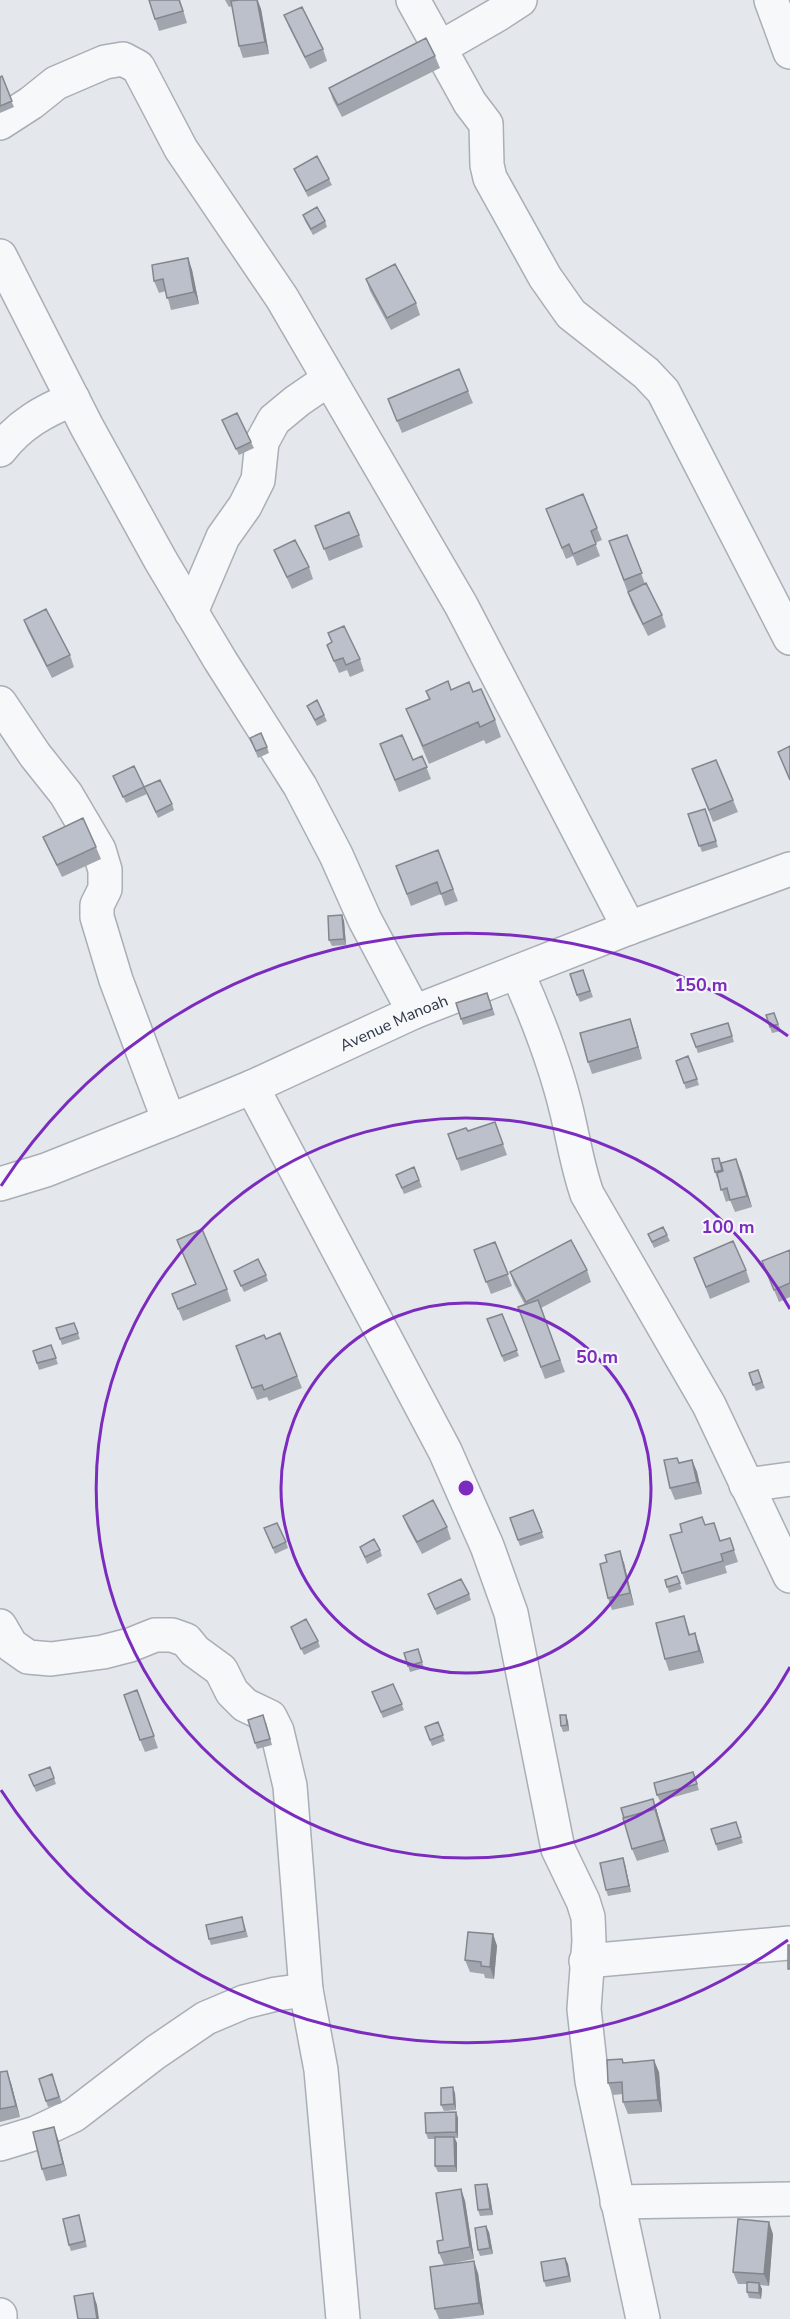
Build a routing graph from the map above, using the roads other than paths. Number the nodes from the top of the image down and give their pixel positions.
1 (413, 0) edge
2 (520, 0) edge
3 (771, 0) edge
4 (438, 49) junction
5 (790, 52) edge
6 (0, 123) edge
7 (0, 256) edge
8 (330, 379) junction
9 (73, 399) junction
10 (0, 450) edge
11 (191, 612) junction
12 (790, 638) edge
13 (0, 703) edge
14 (790, 869) edge
15 (628, 928) junction
16 (517, 972) junction
17 (414, 1012) junction
18 (252, 1087) junction
19 (169, 1121) junction
20 (0, 1184) edge
21 (790, 1479) edge
22 (746, 1485) junction
23 (790, 1576) edge
24 (0, 1626) edge
25 (790, 1943) edge
26 (586, 1961) junction
27 (306, 1990) junction
28 (0, 2144) edge
29 (790, 2199) edge
30 (617, 2202) junction
31 (343, 2319) edge
32 (643, 2319) edge

1 - 4 street
2 - 4 street
3 - 5 street
4 - 12 street
6 - 8 street
7 - 9 street
8 - 11 street
8 - 15 street
9 - 10 street
9 - 11 street
11 - 17 street
13 - 19 street
14 - 15 street, Avenue Manoah
15 - 16 street, Avenue Manoah
16 - 17 street, Avenue Manoah
16 - 22 street
17 - 18 street, Avenue Manoah
18 - 19 street, Avenue Manoah
18 - 26 street
19 - 20 street, Avenue Manoah
21 - 22 street
22 - 23 street
24 - 27 street
25 - 26 street
26 - 30 street
27 - 28 street
27 - 31 street
29 - 30 street
30 - 32 street

